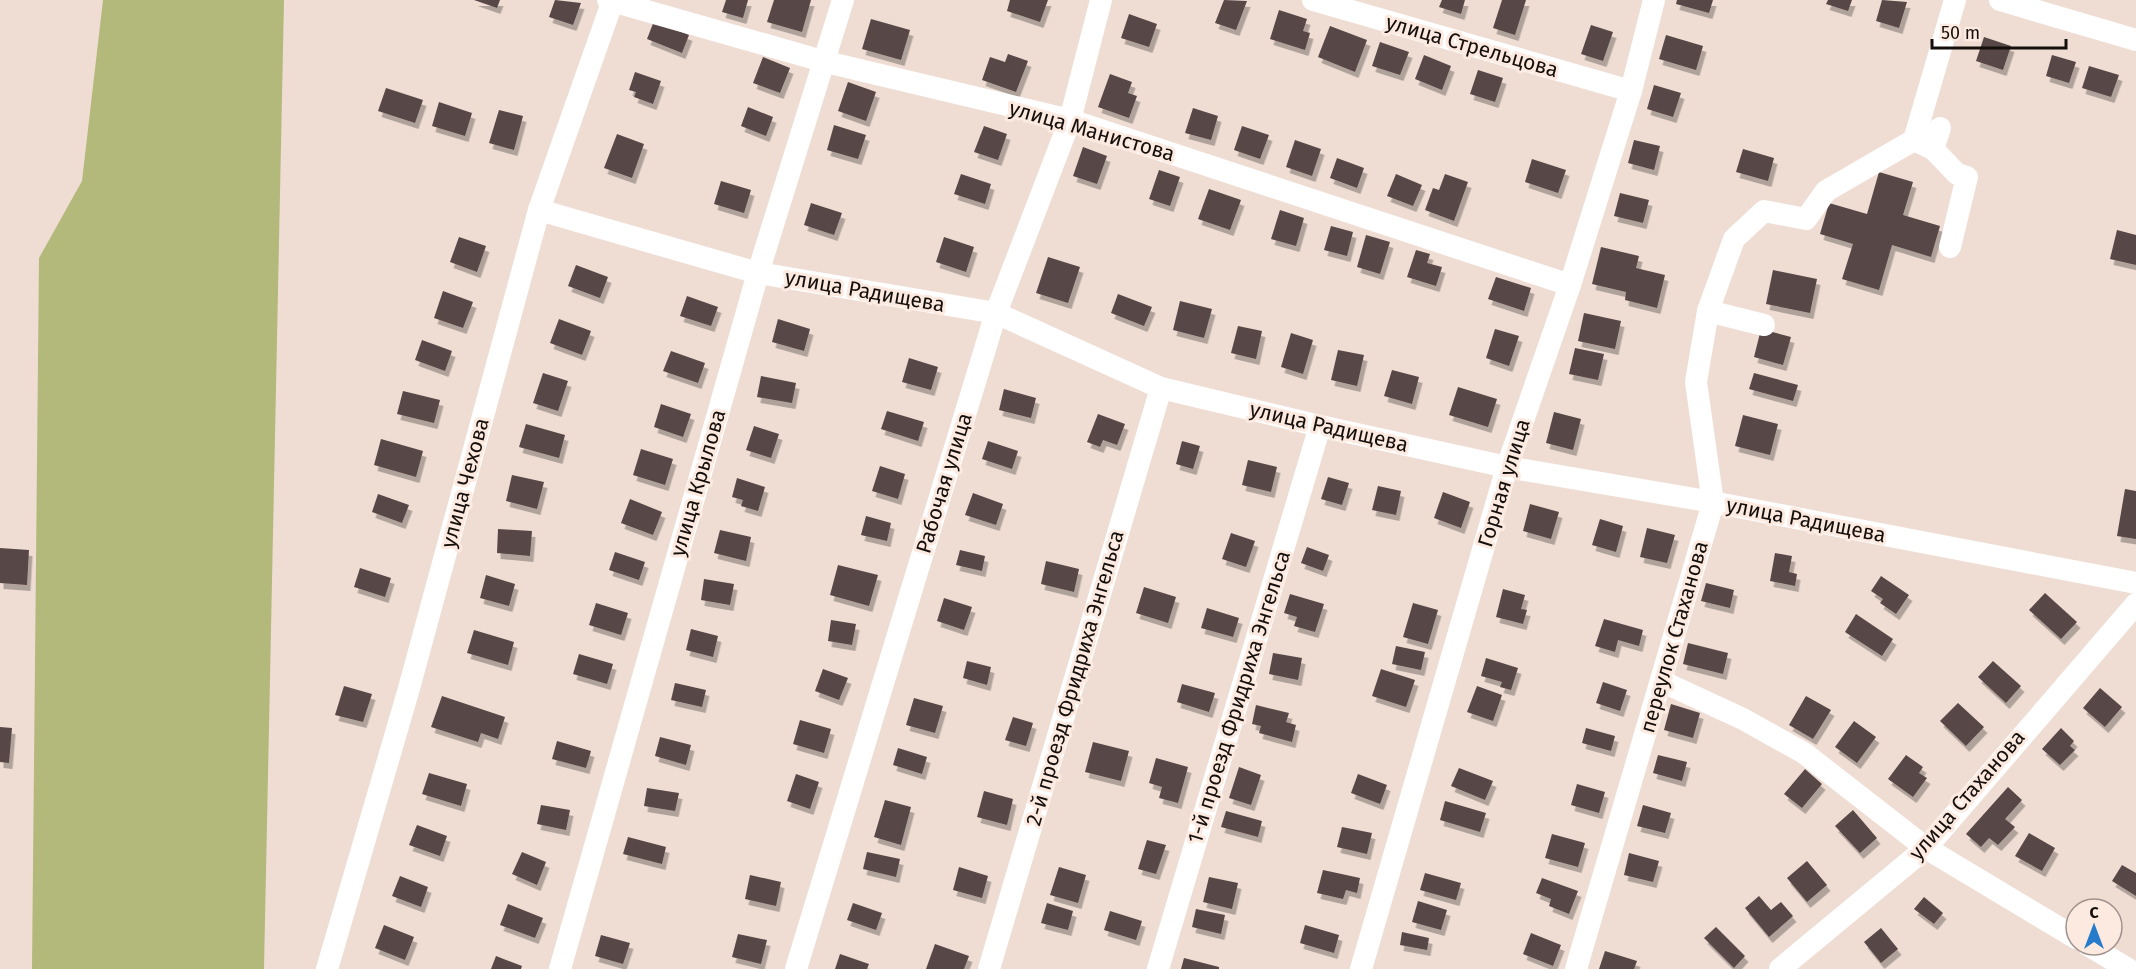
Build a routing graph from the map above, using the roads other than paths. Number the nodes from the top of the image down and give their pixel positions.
1 (611, 0) edge
2 (843, 0) edge
3 (1101, 0) edge
4 (1313, 0) edge
5 (1654, 0) edge
6 (1955, 0) edge
7 (2000, 0) edge
8 (2136, 40) edge
9 (826, 62) junction
10 (1631, 92) junction
11 (1070, 120) junction
12 (1929, 139) junction
13 (539, 210) junction
14 (1950, 247) dead end
15 (758, 273) junction
16 (1570, 285) junction
17 (1708, 311) junction
18 (996, 313) junction
19 (1764, 325) dead end
20 (1161, 388) junction
21 (1320, 426) junction
22 (1507, 466) junction
23 (1713, 503) junction
24 (2136, 583) edge
25 (2136, 604) edge
26 (1661, 681) junction
27 (1926, 848) junction
28 (2064, 931) edge
29 (2108, 957) edge
30 (327, 969) edge
31 (561, 969) edge
32 (796, 969) edge
33 (989, 969) edge
34 (1158, 969) edge
35 (1361, 969) edge
36 (1576, 969) edge
37 (1780, 969) edge
38 (2128, 969) edge

1 - 9 street, улица Манистова
1 - 13 street, улица Чехова
2 - 9 street, улица Крылова
3 - 11 street, Рабочая улица
4 - 10 street, улица Стрельцова
5 - 10 street, Горная улица
6 - 12 street
7 - 8 street
9 - 11 street, улица Манистова
9 - 15 street, улица Крылова
10 - 16 street, Горная улица
11 - 16 street, улица Манистова
11 - 18 street, Рабочая улица
12 - 14 street
12 - 17 street, переулок Стаханова
13 - 15 street, улица Радищева
13 - 30 street, улица Чехова
15 - 18 street, улица Радищева
15 - 31 street, улица Крылова
16 - 22 street, Горная улица
17 - 19 street
17 - 23 street, переулок Стаханова
18 - 20 street, улица Радищева
18 - 32 street, Рабочая улица
20 - 21 street, улица Радищева
20 - 33 street, 2-й проезд Фридриха Энгельса
21 - 22 street, улица Радищева
21 - 34 street, 1-й проезд Фридриха Энгельса
22 - 23 street, улица Радищева
22 - 35 street, Горная улица
23 - 24 street, улица Радищева
23 - 26 street, переулок Стаханова
25 - 27 street, улица Стаханова
26 - 27 street
26 - 36 street, переулок Стаханова
27 - 28 street
27 - 37 street, улица Стаханова
29 - 38 street

